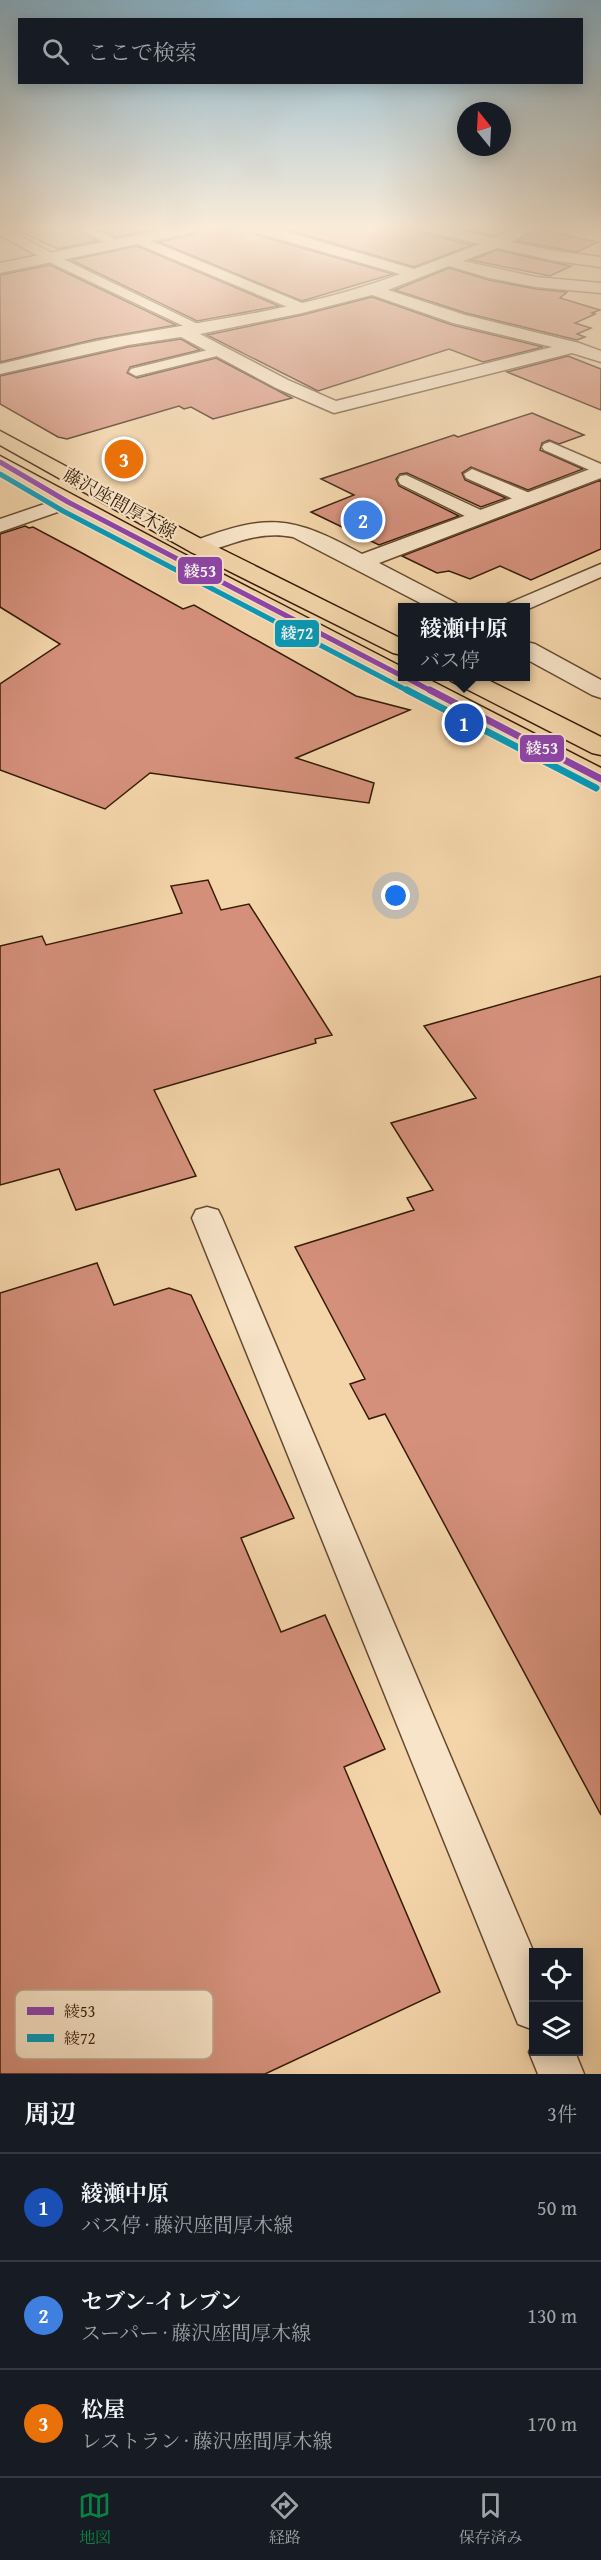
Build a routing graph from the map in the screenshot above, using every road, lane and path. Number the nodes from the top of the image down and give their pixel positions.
1 (181, 325) edge
2 (217, 325) edge
3 (483, 325) edge
4 (191, 330) junction
5 (573, 347) junction
6 (220, 351) junction
7 (601, 357) edge
8 (0, 369) edge
9 (136, 372) dead end
10 (0, 437) edge
11 (550, 447) dead end
12 (0, 462) edge
13 (601, 470) edge
14 (471, 474) dead end
15 (406, 480) dead end
16 (526, 498) junction
17 (68, 502) junction
18 (479, 516) junction
19 (0, 526) edge
20 (199, 547) junction
21 (361, 561) junction
22 (601, 570) edge
23 (439, 603) edge
24 (525, 603) edge
25 (398, 646) edge
26 (530, 652) edge
27 (398, 674) edge
28 (412, 681) edge
29 (470, 681) edge
30 (601, 690) edge
31 (601, 747) edge
32 (601, 779) edge
33 (207, 1218) dead end
34 (532, 2002) edge
35 (554, 2056) edge
36 (561, 2074) edge

1 - 4 lane
2 - 4 street
3 - 5 street
4 - 6 street
4 - 8 street
5 - 6 street
5 - 7 street
6 - 9 lane
10 - 20 main road, 藤沢座間厚木線
11 - 13 lane
12 - 17 main road, 藤沢座間厚木線
13 - 16 street
14 - 16 lane
15 - 18 lane
16 - 18 street
17 - 19 street
17 - 27 main road, 藤沢座間厚木線
18 - 21 street
20 - 21 street
20 - 25 main road, 藤沢座間厚木線
21 - 23 street
22 - 24 lane
26 - 30 street
28 - 32 main road, 藤沢座間厚木線
29 - 31 main road
33 - 34 lane
35 - 36 lane

